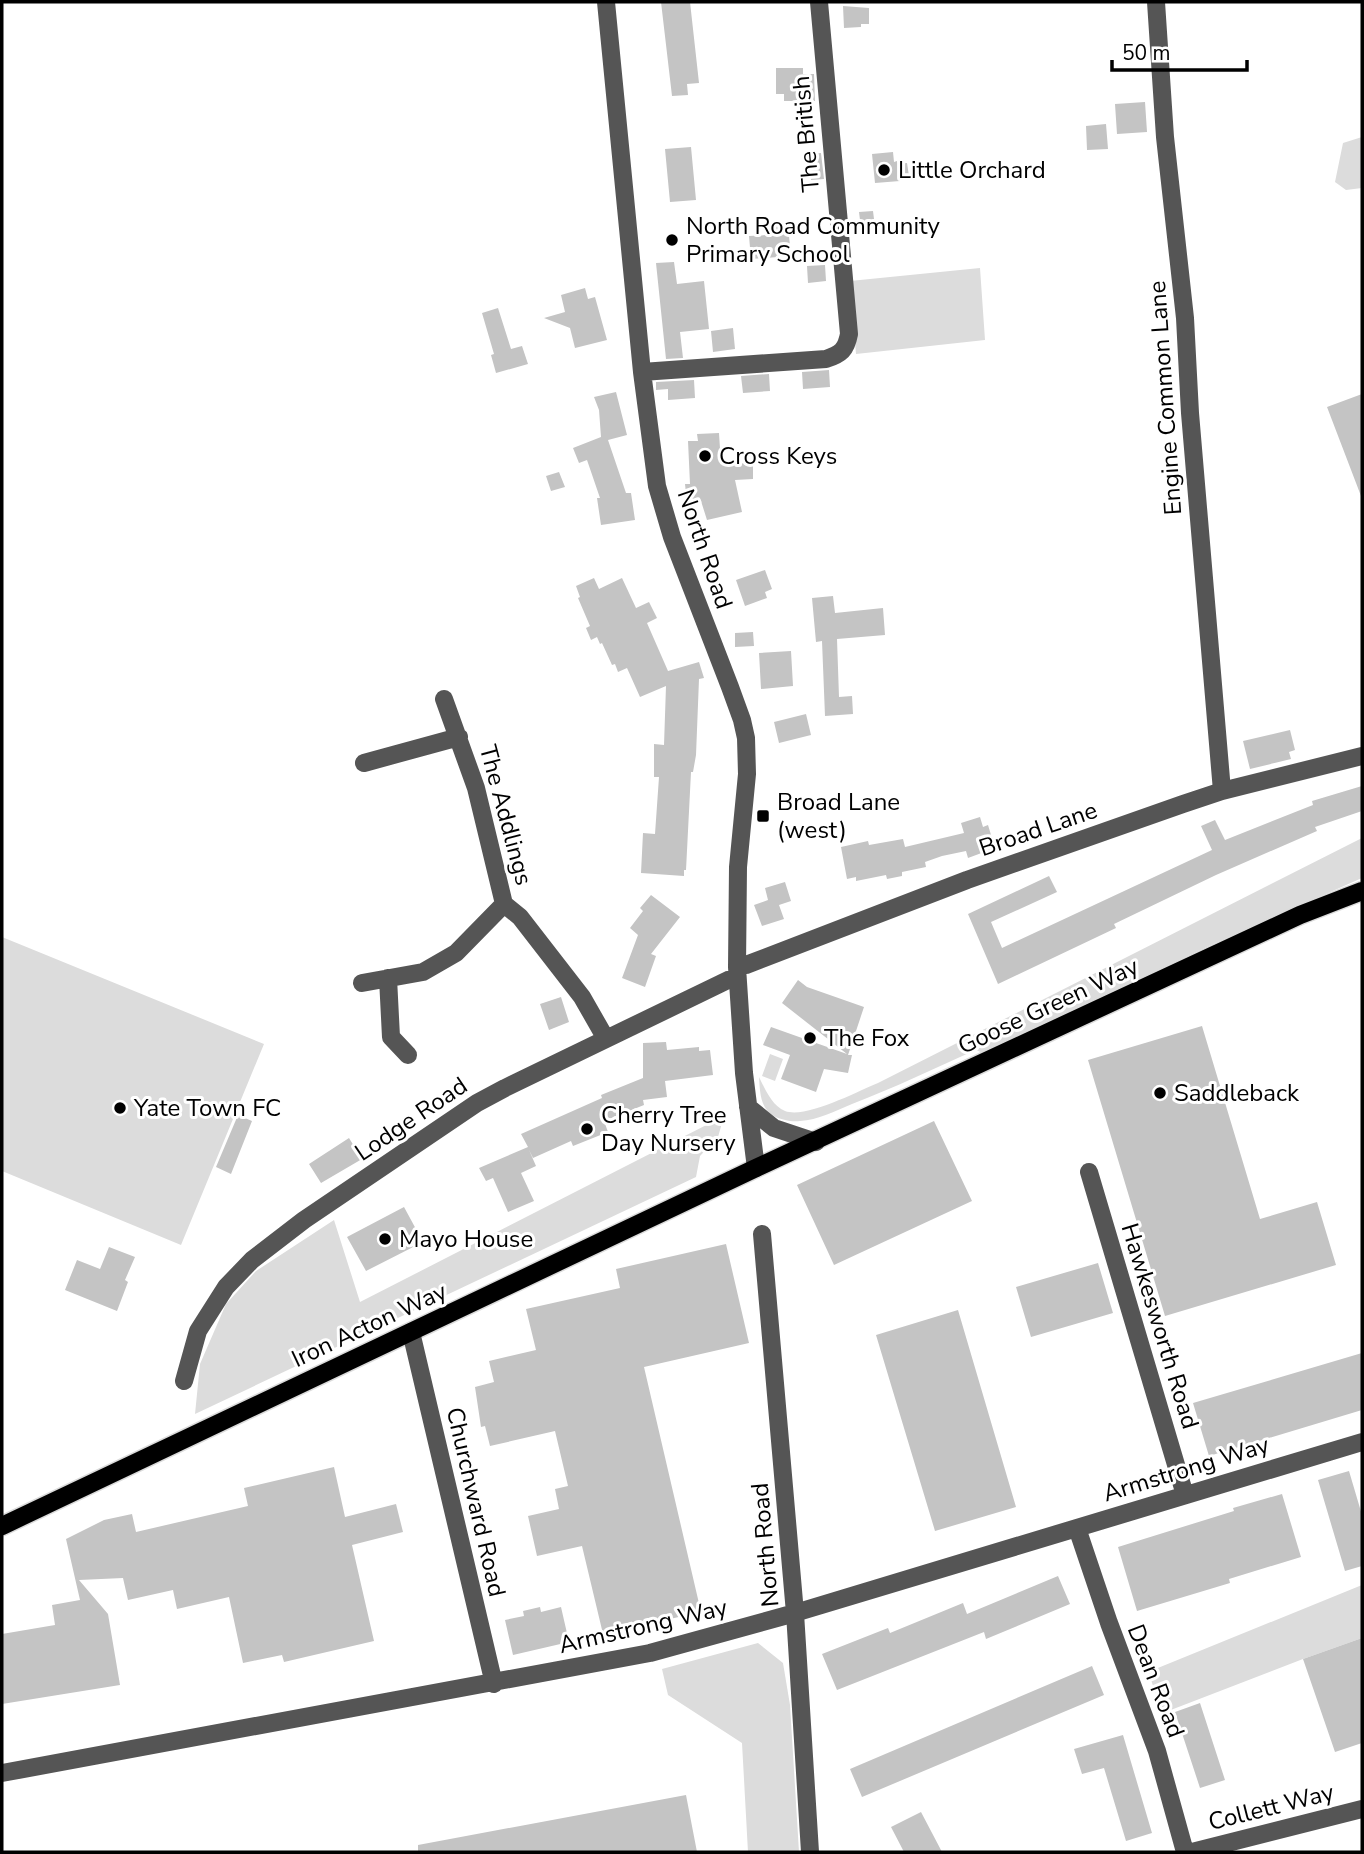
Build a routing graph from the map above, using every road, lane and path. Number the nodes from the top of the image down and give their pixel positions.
1 (606, 2) edge
2 (819, 2) edge
3 (1156, 2) edge
4 (642, 372) junction
5 (444, 699) dead end
6 (459, 737) junction
7 (1362, 757) edge
8 (364, 762) dead end
9 (1222, 791) junction
10 (1362, 891) edge
11 (504, 904) junction
12 (737, 973) junction
13 (388, 978) junction
14 (362, 983) dead end
15 (606, 1039) junction
16 (408, 1055) dead end
17 (748, 1107) junction
18 (816, 1142) junction
19 (757, 1168) junction
20 (1089, 1172) dead end
21 (762, 1234) dead end
22 (411, 1332) junction
23 (184, 1381) dead end
24 (1362, 1443) edge
25 (1185, 1495) junction
26 (2, 1526) edge
27 (1077, 1528) junction
28 (795, 1613) junction
29 (494, 1684) junction
30 (2, 1773) edge
31 (1362, 1809) edge
32 (810, 1852) edge
33 (1185, 1852) edge
34 (1192, 1852) edge

1 - 4 street, North Road
2 - 4 street, The British
3 - 9 street, Engine Common Lane
4 - 12 street, North Road
5 - 6 street, The Addlings
6 - 8 street, The Addlings
6 - 11 street, The Addlings
7 - 9 street, Broad Lane
9 - 12 street, Broad Lane
10 - 18 main road, Goose Green Way
11 - 13 street
11 - 15 street, The Addlings
12 - 15 street, Lodge Road
12 - 17 street, North Road
13 - 14 street
13 - 16 street
15 - 23 street, Lodge Road
17 - 18 street
17 - 19 street, North Road
18 - 19 main road, Goose Green Way
19 - 22 main road, Iron Acton Way
20 - 25 street, Hawkesworth Road
21 - 28 street, North Road
22 - 26 main road, Iron Acton Way
22 - 29 street, Churchward Road
24 - 25 street, Armstrong Way
25 - 27 street, Armstrong Way
27 - 28 street, Armstrong Way
27 - 33 street, Dean Road
28 - 29 street, Armstrong Way
28 - 32 street, North Road
29 - 30 street, Armstrong Way
31 - 34 street, Collett Way

